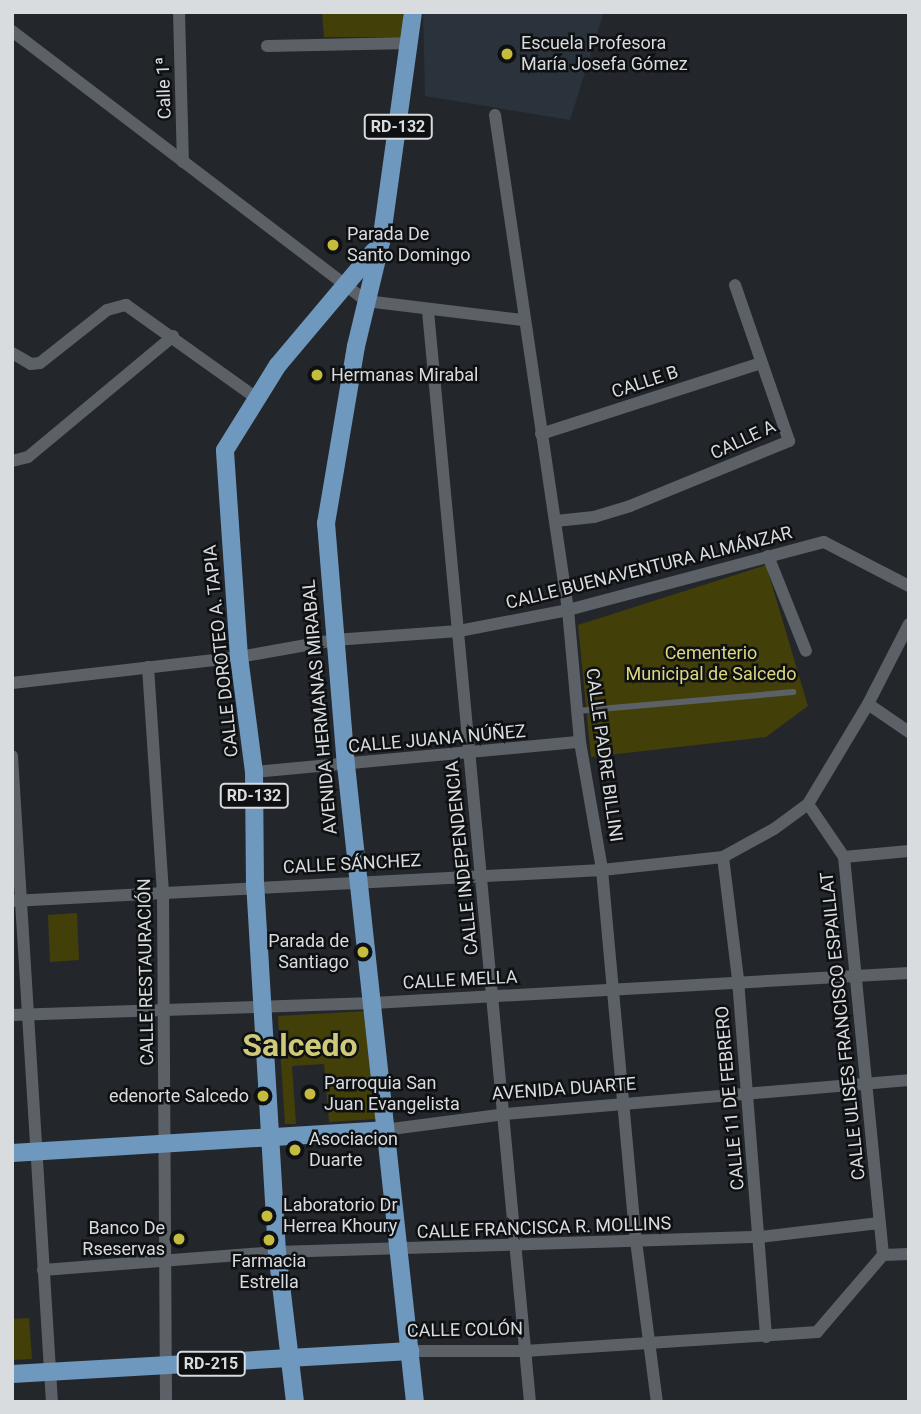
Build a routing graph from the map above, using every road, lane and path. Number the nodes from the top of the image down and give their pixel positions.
1 (180, 12) edge
2 (413, 12) edge
3 (12, 32) edge
4 (411, 43) junction
5 (267, 46) dead end
6 (495, 115) dead end
7 (184, 162) junction
8 (381, 242) junction
9 (734, 285) dead end
10 (348, 287) junction
11 (366, 301) junction
12 (428, 310) junction
13 (523, 320) junction
14 (173, 336) junction
15 (12, 353) edge
16 (758, 364) junction
17 (255, 397) junction
18 (541, 434) junction
19 (12, 461) edge
20 (556, 521) junction
21 (768, 556) junction
22 (909, 586) edge
23 (568, 610) junction
24 (909, 624) edge
25 (459, 631) junction
26 (334, 640) junction
27 (806, 651) dead end
28 (239, 657) junction
29 (148, 667) junction
30 (12, 683) edge
31 (793, 692) dead end
32 (868, 705) junction
33 (578, 711) junction
34 (909, 732) edge
35 (580, 742) junction
36 (467, 755) junction
37 (12, 756) edge
38 (346, 765) junction
39 (254, 772) junction
40 (808, 804) junction
41 (909, 851) edge
42 (723, 857) junction
43 (844, 857) junction
44 (603, 870) junction
45 (481, 876) junction
46 (358, 881) junction
47 (255, 887) junction
48 (163, 895) junction
49 (17, 901) edge
50 (909, 973) edge
51 (855, 977) junction
52 (738, 980) junction
53 (613, 990) junction
54 (495, 995) junction
55 (373, 1003) junction
56 (261, 1005) junction
57 (163, 1012) junction
58 (19, 1014) edge
59 (909, 1080) edge
60 (868, 1083) junction
61 (748, 1092) junction
62 (624, 1107) junction
63 (505, 1114) junction
64 (384, 1130) junction
65 (269, 1135) junction
66 (167, 1143) junction
67 (36, 1151) junction
68 (12, 1153) edge
69 (879, 1223) junction
70 (760, 1237) junction
71 (636, 1241) junction
72 (516, 1247) junction
73 (397, 1251) junction
74 (277, 1252) junction
75 (909, 1254) edge
76 (883, 1255) junction
77 (169, 1260) junction
78 (43, 1270) junction
79 (766, 1336) junction
80 (650, 1343) junction
81 (410, 1351) junction
82 (525, 1351) junction
83 (293, 1360) junction
84 (166, 1367) junction
85 (50, 1372) junction
86 (12, 1374) edge
87 (52, 1402) edge
88 (166, 1402) edge
89 (295, 1402) edge
90 (415, 1402) edge
91 (530, 1402) edge
92 (657, 1402) edge

1 - 7 street, Calle 1ª
2 - 4 main road, AVENIDA HERMANAS MIRABAL / RD-132
3 - 7 street
4 - 5 street
4 - 8 main road, AVENIDA HERMANAS MIRABAL / RD-132
6 - 13 street, CALLE PADRE BILLINI
7 - 10 street
8 - 10 main road, CALLE DOROTEO A. TAPIA / RD-132
8 - 11 main road, AVENIDA HERMANAS MIRABAL / RD-132
9 - 16 street, CALLE A
10 - 11 street
10 - 17 main road, CALLE DOROTEO A. TAPIA / RD-132
11 - 12 street
11 - 26 main road, AVENIDA HERMANAS MIRABAL / RD-132
12 - 13 street
12 - 25 street, CALLE INDEPENDENCIA
13 - 18 street, CALLE PADRE BILLINI
14 - 15 street
14 - 17 street
14 - 19 street
16 - 18 street, CALLE B
16 - 20 street, CALLE A
17 - 28 main road, CALLE DOROTEO A. TAPIA / RD-132
18 - 20 street, CALLE PADRE BILLINI
20 - 23 street, CALLE PADRE BILLINI
21 - 22 street, CALLE BUENAVENTURA ALMÁNZAR
21 - 23 street, CALLE BUENAVENTURA ALMÁNZAR
21 - 27 street
23 - 25 street, CALLE BUENAVENTURA ALMÁNZAR
23 - 33 street, CALLE PADRE BILLINI
24 - 32 street, CALLE SÁNCHEZ
25 - 26 street, CALLE BUENAVENTURA ALMÁNZAR
25 - 36 street, CALLE INDEPENDENCIA
26 - 28 street, CALLE BUENAVENTURA ALMÁNZAR
26 - 38 main road, AVENIDA HERMANAS MIRABAL / RD-132
28 - 29 street, CALLE BUENAVENTURA ALMÁNZAR
28 - 39 main road, CALLE DOROTEO A. TAPIA / RD-132
29 - 30 street, CALLE BUENAVENTURA ALMÁNZAR
29 - 48 street, CALLE RESTAURACIÓN
31 - 33 lane
32 - 34 street
32 - 40 street, CALLE SÁNCHEZ
33 - 35 street, CALLE PADRE BILLINI
35 - 36 street, CALLE JUANA NÚÑEZ
35 - 44 street, CALLE PADRE BILLINI
36 - 38 street, CALLE JUANA NÚÑEZ
36 - 45 street, CALLE INDEPENDENCIA
37 - 49 street
38 - 39 street, CALLE JUANA NÚÑEZ
38 - 46 main road, AVENIDA HERMANAS MIRABAL / RD-132
39 - 47 main road, CALLE DOROTEO A. TAPIA / RD-132
40 - 42 street, CALLE SÁNCHEZ
40 - 43 street, CALLE ULISES FRANCISCO ESPAILLAT
41 - 43 street
42 - 44 street, CALLE SÁNCHEZ
42 - 52 street, CALLE 11 DE FEBRERO
43 - 51 street, CALLE ULISES FRANCISCO ESPAILLAT
44 - 45 street, CALLE SÁNCHEZ
44 - 53 street, CALLE PADRE BILLINI
45 - 46 street, CALLE SÁNCHEZ
45 - 54 street, CALLE INDEPENDENCIA
46 - 47 street, CALLE SÁNCHEZ
46 - 55 main road, AVENIDA HERMANAS MIRABAL / RD-132
47 - 48 street, CALLE SÁNCHEZ
47 - 56 main road, CALLE DOROTEO A. TAPIA / RD-132
48 - 49 street, CALLE SÁNCHEZ
48 - 57 street, CALLE RESTAURACIÓN
49 - 58 street
50 - 51 street, CALLE MELLA
51 - 52 street, CALLE MELLA
51 - 60 street, CALLE ULISES FRANCISCO ESPAILLAT
52 - 53 street, CALLE MELLA
52 - 61 street, CALLE 11 DE FEBRERO
53 - 54 street, CALLE MELLA
53 - 62 street, CALLE PADRE BILLINI
54 - 55 street, CALLE MELLA
54 - 63 street, CALLE INDEPENDENCIA
55 - 56 street, CALLE MELLA
55 - 64 main road, AVENIDA HERMANAS MIRABAL / RD-132
56 - 57 street, CALLE MELLA
56 - 65 main road, CALLE DOROTEO A. TAPIA / RD-132
57 - 58 street, CALLE MELLA
57 - 66 street, CALLE RESTAURACIÓN
58 - 67 street
59 - 60 street, AVENIDA DUARTE
60 - 61 street, AVENIDA DUARTE
60 - 69 street, CALLE ULISES FRANCISCO ESPAILLAT
61 - 62 street, AVENIDA DUARTE
61 - 70 street, CALLE 11 DE FEBRERO
62 - 63 street, AVENIDA DUARTE
62 - 71 street, CALLE PADRE BILLINI
63 - 64 street, AVENIDA DUARTE
63 - 72 street, CALLE INDEPENDENCIA
64 - 65 main road, AVENIDA DUARTE
64 - 73 main road, AVENIDA HERMANAS MIRABAL / RD-132
65 - 66 main road, AVENIDA DUARTE
65 - 74 main road, CALLE DOROTEO A. TAPIA / RD-132
66 - 67 main road, AVENIDA DUARTE
66 - 77 street, CALLE RESTAURACIÓN
67 - 68 main road, AVENIDA DUARTE
67 - 78 street
69 - 70 street, CALLE FRANCISCA R. MOLLINS
69 - 76 street, CALLE ULISES FRANCISCO ESPAILLAT
70 - 71 street, CALLE FRANCISCA R. MOLLINS
70 - 79 street, CALLE 11 DE FEBRERO
71 - 72 street, CALLE FRANCISCA R. MOLLINS
71 - 80 street, CALLE PADRE BILLINI
72 - 73 street, CALLE FRANCISCA R. MOLLINS
72 - 82 street, CALLE INDEPENDENCIA
73 - 74 street, CALLE FRANCISCA R. MOLLINS
73 - 81 main road, AVENIDA HERMANAS MIRABAL / RD-132
74 - 77 street, CALLE FRANCISCA R. MOLLINS
74 - 83 main road, CALLE DOROTEO A. TAPIA / RD-132
75 - 76 street
76 - 79 street, CALLE COLÓN
77 - 78 street, CALLE FRANCISCA R. MOLLINS
77 - 84 street, CALLE RESTAURACIÓN
78 - 85 street
79 - 80 street, CALLE COLÓN
80 - 82 street, CALLE COLÓN
80 - 92 street, CALLE PADRE BILLINI
81 - 82 street, CALLE COLÓN
81 - 83 main road, CALLE COLÓN / RD-215
81 - 90 main road, AVENIDA HERMANAS MIRABAL / RD-132
82 - 91 street, CALLE INDEPENDENCIA
83 - 84 main road, CALLE COLÓN / RD-215
83 - 89 main road, CALLE DOROTEO A. TAPIA / RD-132
84 - 85 main road, CALLE COLÓN / RD-215
84 - 88 street, CALLE RESTAURACIÓN
85 - 86 main road, CALLE COLÓN / RD-215
85 - 87 street

